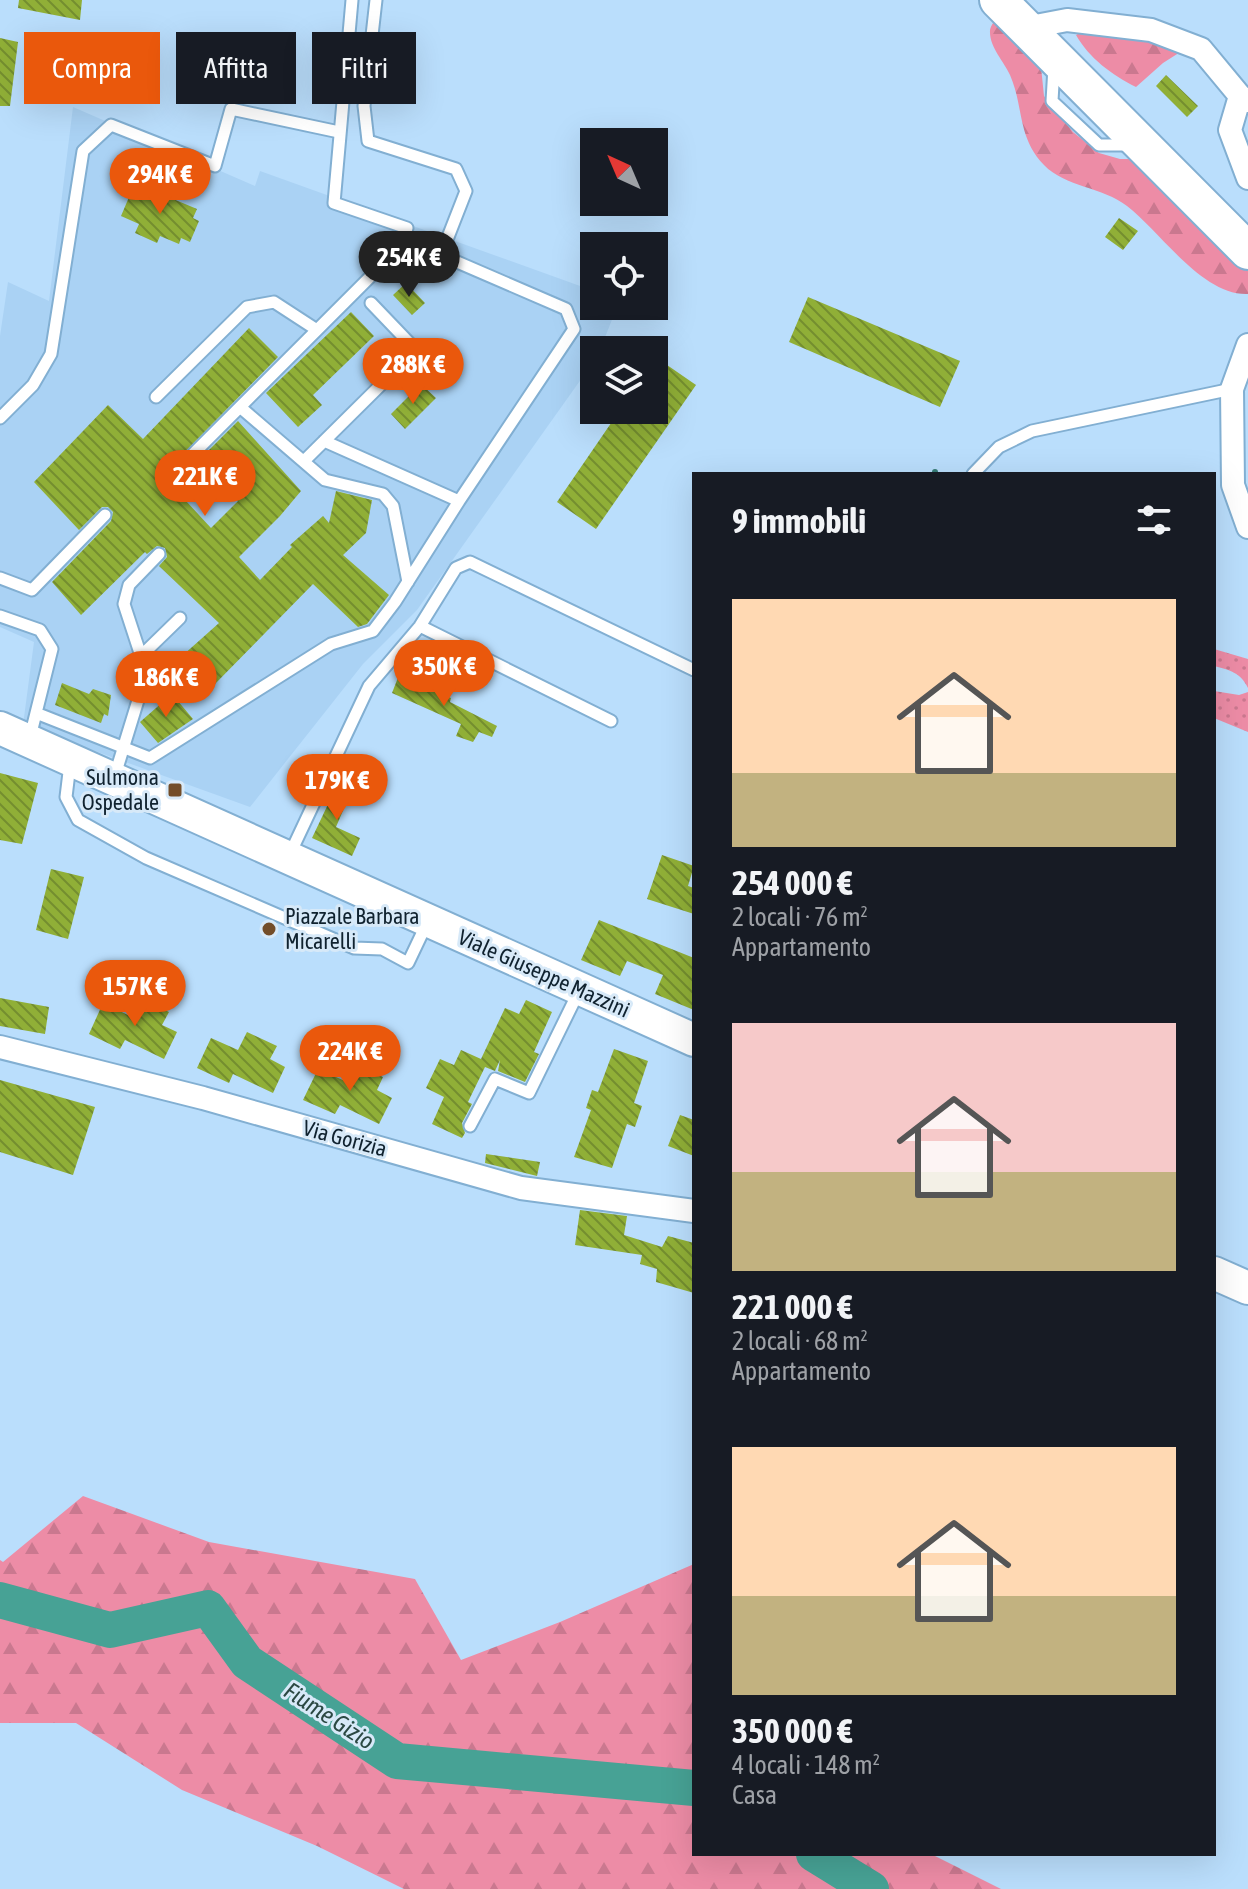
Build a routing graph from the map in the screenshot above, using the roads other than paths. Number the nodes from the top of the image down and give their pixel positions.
1 (352, 0) edge
2 (376, 0) edge
3 (998, 0) edge
4 (1025, 28) junction
5 (1244, 99) edge
6 (339, 132) junction
7 (1248, 178) edge
8 (1248, 251) edge
9 (371, 303) dead end
10 (317, 330) junction
11 (1248, 345) edge
12 (1232, 389) junction
13 (156, 397) dead end
14 (240, 407) junction
15 (0, 418) edge
16 (324, 441) junction
17 (304, 461) junction
18 (975, 472) edge
19 (212, 495) dead end
20 (459, 501) junction
21 (105, 515) dead end
22 (1248, 527) edge
23 (159, 554) dead end
24 (0, 578) edge
25 (408, 582) junction
26 (0, 616) edge
27 (180, 618) dead end
28 (420, 626) junction
29 (141, 656) junction
30 (692, 669) edge
31 (611, 721) dead end
32 (22, 727) edge
33 (123, 747) junction
34 (71, 760) junction
35 (114, 780) junction
36 (289, 858) junction
37 (428, 921) junction
38 (580, 989) junction
39 (692, 1039) edge
40 (0, 1047) edge
41 (470, 1126) dead end
42 (692, 1211) edge
43 (1216, 1274) edge
44 (1248, 1288) edge

1 - 6 lane
2 - 20 lane
3 - 4 main road
4 - 5 street
4 - 8 main road
5 - 7 street
6 - 10 lane
6 - 15 lane
9 - 16 lane
10 - 13 lane
10 - 14 lane
11 - 12 street
12 - 18 lane
12 - 22 street
14 - 17 lane
14 - 19 lane
16 - 17 lane
16 - 20 lane
17 - 25 lane
20 - 25 lane
21 - 24 lane
23 - 29 lane
25 - 33 lane
26 - 32 lane
27 - 29 lane
28 - 30 lane
28 - 31 lane
28 - 36 lane
29 - 33 lane
32 - 33 lane
32 - 34 main road, Viale Giuseppe Mazzini
33 - 35 lane
34 - 35 main road, Viale Giuseppe Mazzini
34 - 37 lane
35 - 36 main road, Viale Giuseppe Mazzini
36 - 37 main road, Viale Giuseppe Mazzini
37 - 38 main road, Viale Giuseppe Mazzini
38 - 39 main road, Viale Giuseppe Mazzini
38 - 41 lane
40 - 42 street, Via Gorizia
43 - 44 main road

